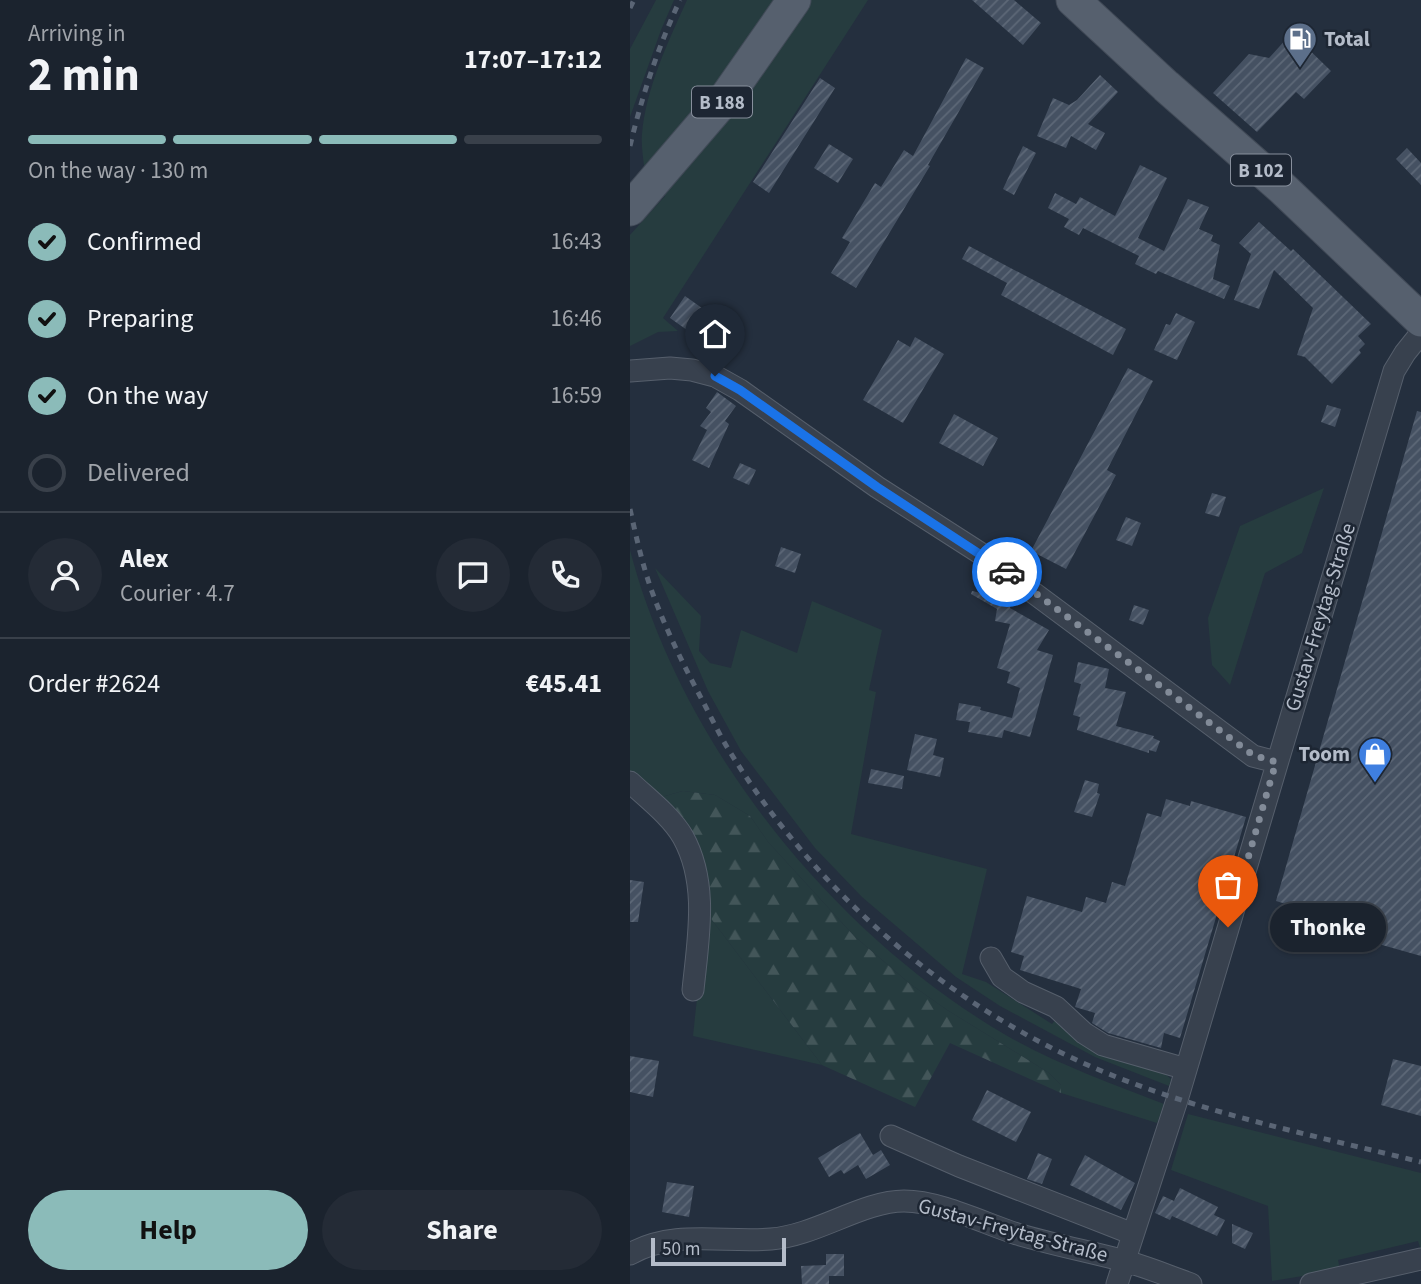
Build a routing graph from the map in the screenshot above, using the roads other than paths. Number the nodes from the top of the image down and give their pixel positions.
1 (794, 0) edge
2 (1073, 0) edge
3 (635, 203) edge
4 (1421, 320) edge
5 (1421, 333) edge
6 (630, 371) edge
7 (1276, 762) junction
8 (630, 782) edge
9 (991, 958) dead end
10 (693, 990) dead end
11 (1186, 1069) junction
12 (891, 1136) dead end
13 (1133, 1234) junction
14 (630, 1254) edge
15 (1421, 1259) edge
16 (1124, 1261) junction
17 (1118, 1284) edge
18 (1191, 1284) edge
19 (1311, 1284) edge

1 - 3 main road, B 188
2 - 4 main road, B 102
5 - 7 street, Gustav-Freytag-Straße
6 - 7 street
7 - 11 street, Gustav-Freytag-Straße
8 - 10 street
9 - 11 street
11 - 13 street, Gustav-Freytag-Straße
12 - 13 street, Gustav-Freytag-Straße
13 - 16 street, Gustav-Freytag-Straße
14 - 16 street, Gustav-Freytag-Straße
15 - 19 street
16 - 17 street
16 - 18 street

